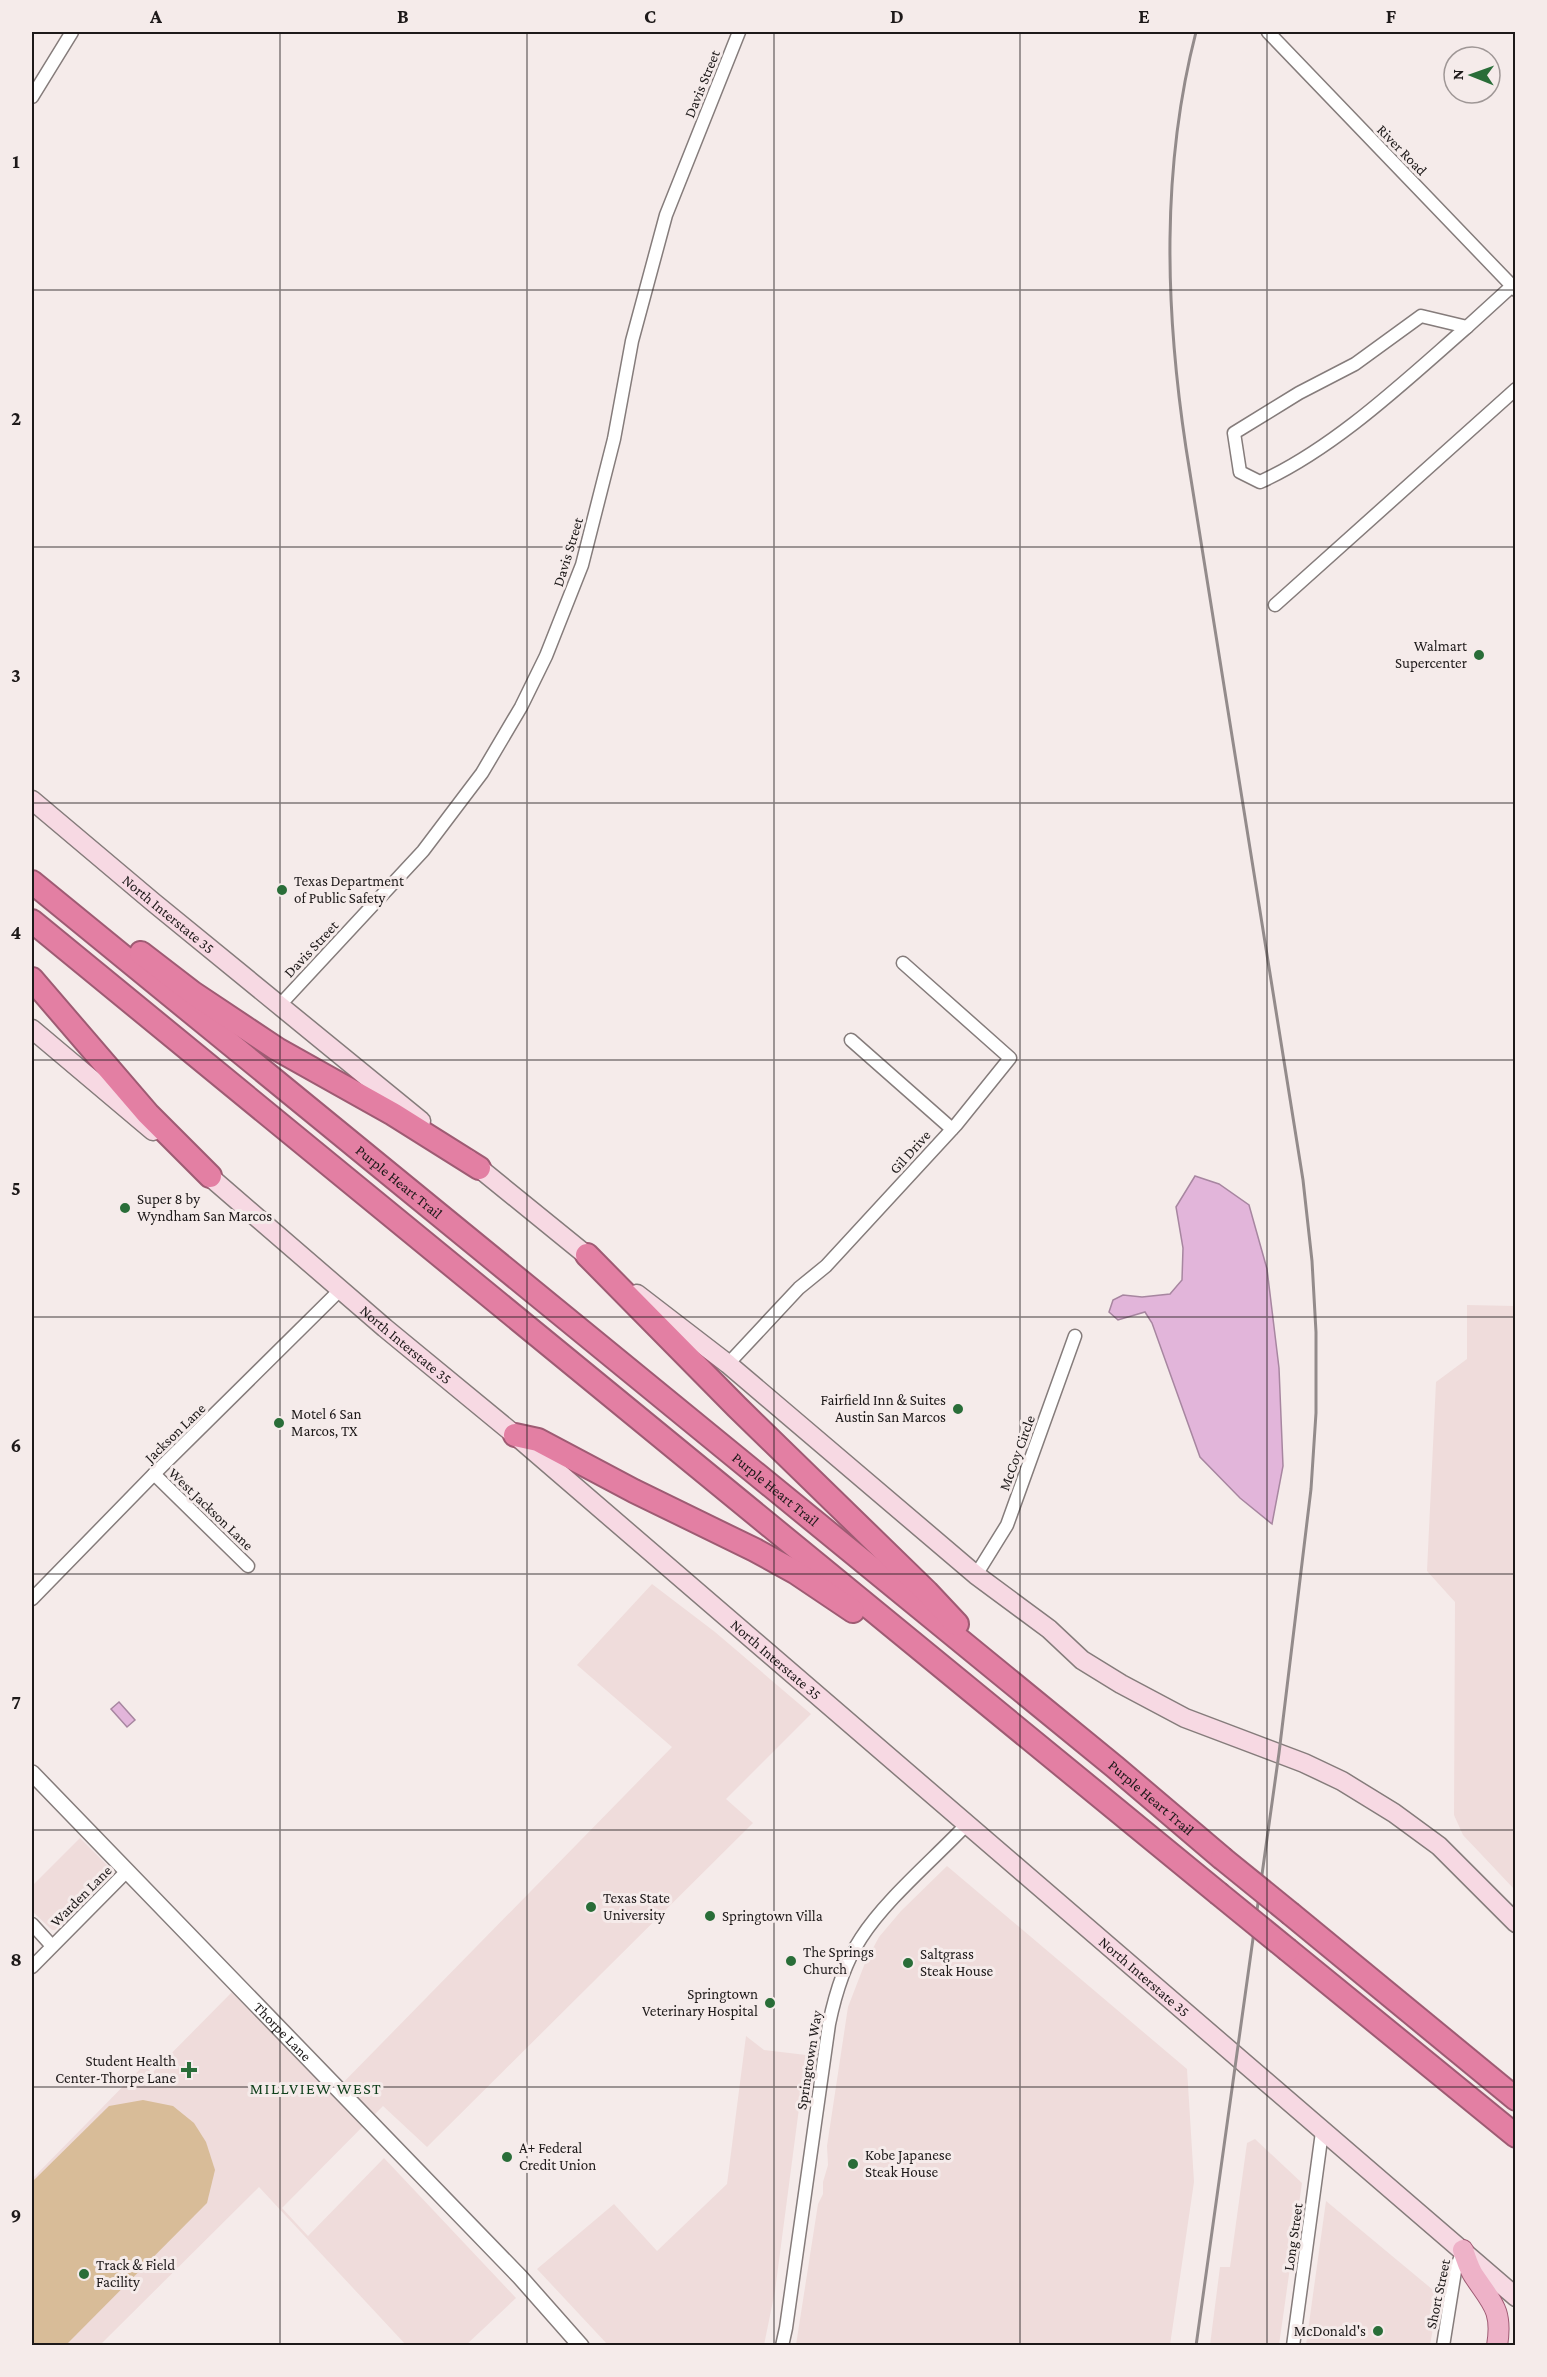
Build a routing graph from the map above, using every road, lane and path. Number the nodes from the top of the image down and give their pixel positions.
1 (72, 32) edge
2 (739, 32) edge
3 (1268, 32) edge
4 (32, 98) edge
5 (1514, 288) edge
6 (1467, 327) junction
7 (1515, 389) edge
8 (1275, 605) dead end
9 (32, 800) edge
10 (32, 869) edge
11 (32, 882) edge
12 (32, 921) edge
13 (903, 963) dead end
14 (32, 979) edge
15 (279, 1006) junction
16 (32, 1029) edge
17 (851, 1040) dead end
18 (952, 1129) junction
19 (478, 1168) junction
20 (210, 1176) junction
21 (587, 1256) junction
22 (341, 1289) junction
23 (1075, 1336) dead end
24 (728, 1364) junction
25 (515, 1435) junction
26 (154, 1474) junction
27 (248, 1566) dead end
28 (976, 1575) junction
29 (32, 1599) edge
30 (1013, 1685) junction
31 (1057, 1760) junction
32 (32, 1773) edge
33 (967, 1824) junction
34 (127, 1871) junction
35 (1515, 1923) edge
36 (32, 1924) edge
37 (52, 1946) junction
38 (32, 1967) edge
39 (1515, 2099) edge
40 (1322, 2132) junction
41 (1515, 2136) edge
42 (1463, 2250) junction
43 (1497, 2280) junction
44 (1515, 2286) edge
45 (1515, 2297) edge
46 (581, 2346) edge
47 (782, 2346) edge
48 (1293, 2346) edge
49 (1443, 2346) edge
50 (1497, 2346) edge

1 - 4 street
2 - 15 street, Davis Street
3 - 5 street, River Road
5 - 6 street
6 - 6 street
7 - 8 street
9 - 15 main road, North Interstate 35
10 - 19 highway
11 - 30 highway, Purple Heart Trail
12 - 31 highway, Purple Heart Trail
13 - 18 street, Gil Drive
14 - 20 highway
15 - 19 main road, North Interstate 35
16 - 20 main road, North Interstate 35
17 - 18 street
18 - 24 street, Gil Drive
19 - 21 main road, North Interstate 35
20 - 22 main road, North Interstate 35
21 - 24 main road, North Interstate 35
21 - 30 highway
22 - 25 main road, North Interstate 35
22 - 26 street, Jackson Lane
23 - 28 street, McCoy Circle
24 - 28 main road, North Interstate 35
25 - 31 highway
25 - 33 main road, North Interstate 35
26 - 27 street, West Jackson Lane
26 - 29 street, Jackson Lane
28 - 35 main road, North Interstate 35
30 - 39 highway, Purple Heart Trail, bridge
31 - 41 highway, Purple Heart Trail, bridge
32 - 34 street, Thorpe Lane
33 - 40 main road, North Interstate 35
33 - 47 street, Springtown Way
34 - 37 street, Warden Lane
34 - 46 street, Thorpe Lane
36 - 37 street
37 - 38 street, Warden Lane
40 - 42 main road, North Interstate 35
40 - 48 street, Long Street
42 - 43 main road, North Interstate 35
42 - 49 street, Short Street
42 - 50 main road
43 - 44 main road
43 - 45 main road, North Interstate 35

